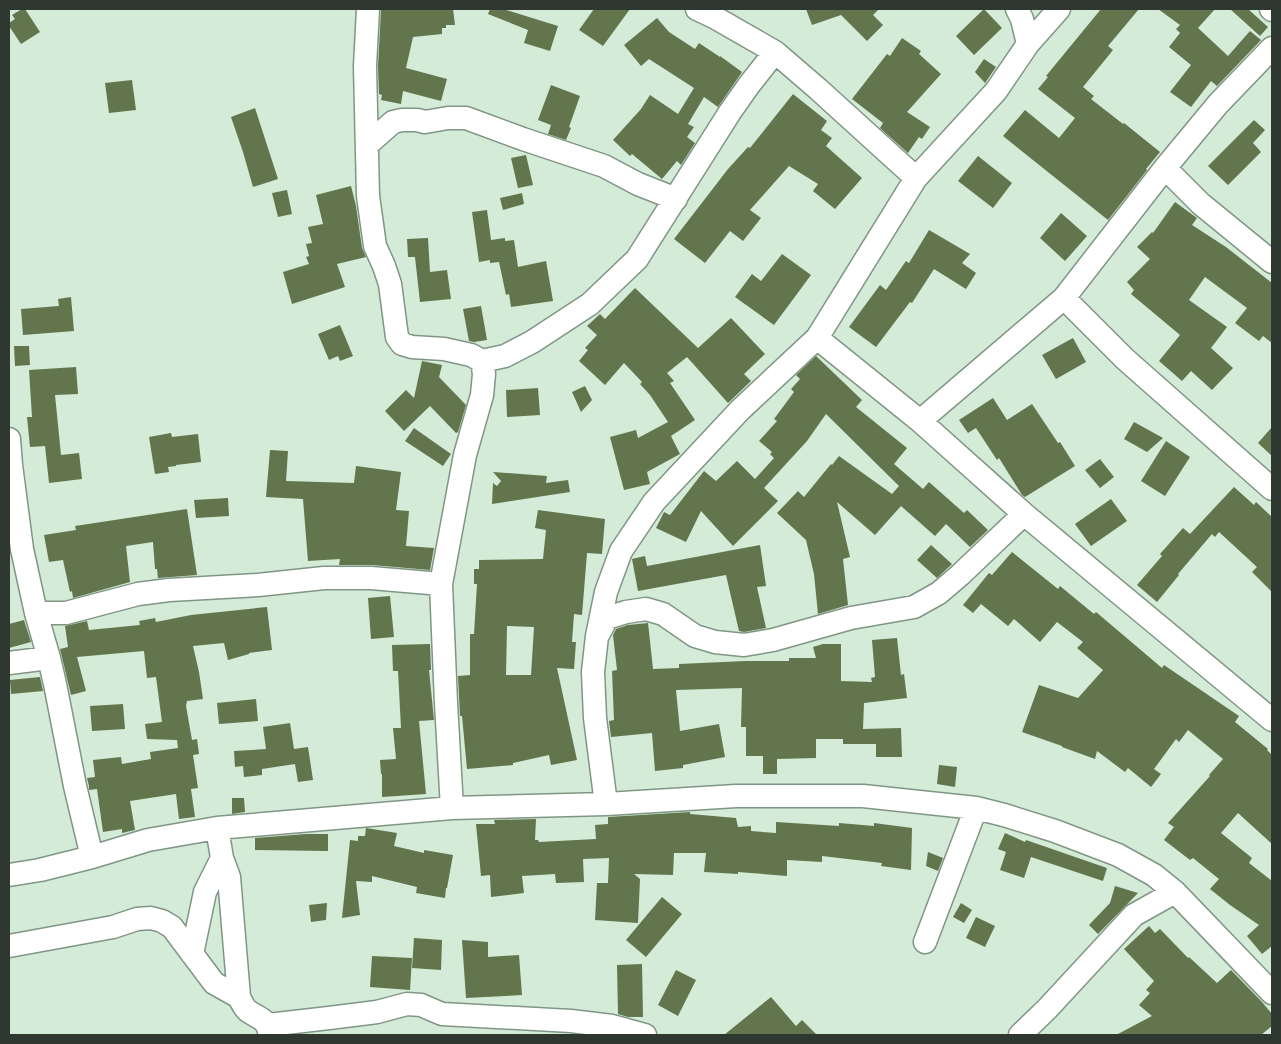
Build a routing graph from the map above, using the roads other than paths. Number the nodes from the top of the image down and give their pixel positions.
1 (368, 9) edge
2 (697, 9) edge
3 (1017, 9) edge
4 (1059, 9) edge
5 (1028, 44) junction
6 (1272, 48) edge
7 (774, 52) junction
8 (367, 145) junction
9 (1165, 168) junction
10 (916, 178) junction
11 (676, 198) junction
12 (1272, 262) edge
13 (1064, 298) junction
14 (817, 338) junction
15 (482, 362) junction
16 (920, 421) junction
17 (9, 439) edge
18 (1272, 490) edge
19 (12, 493) edge
20 (1024, 514) junction
21 (441, 584) junction
22 (36, 613) junction
23 (597, 636) junction
24 (48, 658) junction
25 (9, 663) edge
26 (1272, 720) edge
27 (606, 804) junction
28 (452, 808) junction
29 (976, 808) junction
30 (217, 828) junction
31 (92, 857) junction
32 (222, 858) junction
33 (9, 875) edge
34 (1175, 892) junction
35 (926, 942) dead end
36 (9, 946) edge
37 (192, 954) junction
38 (1268, 980) edge
39 (239, 997) junction
40 (269, 1030) edge
41 (645, 1035) edge
42 (1020, 1035) edge

1 - 8 street
2 - 7 street
3 - 5 street
4 - 5 street
5 - 10 street
6 - 9 street
7 - 10 street
7 - 11 street
8 - 11 street
8 - 15 street
9 - 12 street
9 - 13 street
10 - 14 street
11 - 15 street
13 - 16 street
13 - 18 street
14 - 16 street
14 - 23 street
15 - 21 street
16 - 20 street
17 - 19 street
19 - 22 street
20 - 23 street
20 - 26 street
21 - 22 street
21 - 28 street
22 - 24 street
23 - 27 street
24 - 25 street
24 - 31 street
27 - 28 street
27 - 29 street
28 - 30 street
29 - 34 street
29 - 35 street
30 - 31 street
30 - 32 street
31 - 33 street
32 - 37 street
32 - 39 street
34 - 38 street
34 - 42 street
36 - 37 street
37 - 39 street
39 - 40 street
40 - 41 street

